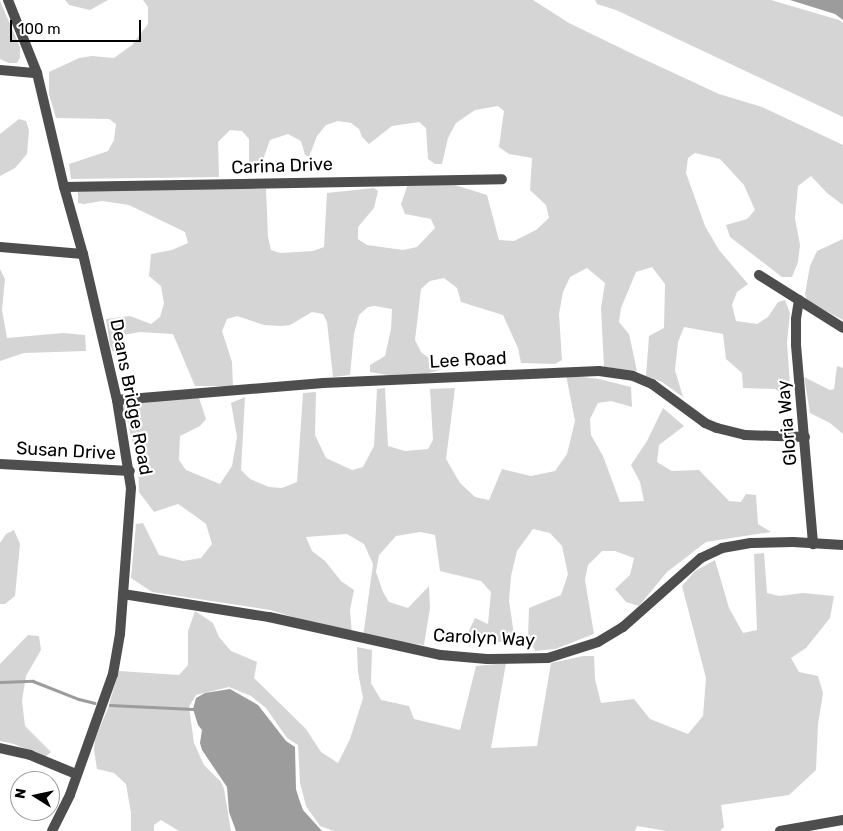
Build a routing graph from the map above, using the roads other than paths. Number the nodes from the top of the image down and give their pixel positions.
1 (8, 0) edge
2 (0, 70) edge
3 (36, 73) junction
4 (502, 179) dead end
5 (64, 187) junction
6 (0, 247) edge
7 (83, 254) junction
8 (758, 275) dead end
9 (799, 300) junction
10 (843, 328) edge
11 (117, 400) junction
12 (805, 437) junction
13 (0, 464) edge
14 (130, 471) junction
15 (813, 544) junction
16 (843, 545) edge
17 (123, 594) junction
18 (0, 748) edge
19 (76, 774) junction
20 (843, 820) edge
21 (52, 831) edge
22 (780, 831) edge

1 - 3 street, Deans Bridge Road
2 - 3 street
3 - 5 street, Deans Bridge Road
4 - 5 street, Carina Drive
5 - 7 street, Deans Bridge Road
6 - 7 street
7 - 11 street, Deans Bridge Road
8 - 9 street
9 - 10 street
9 - 12 street, Gloria Way
11 - 12 street, Lee Road
11 - 14 street, Deans Bridge Road
12 - 15 street, Gloria Way
13 - 14 street, Susan Drive
14 - 17 street, Deans Bridge Road
15 - 16 street, Carolyn Way
15 - 17 street, Carolyn Way
17 - 19 street, Deans Bridge Road
18 - 19 street
19 - 21 street, Deans Bridge Road
20 - 22 street

